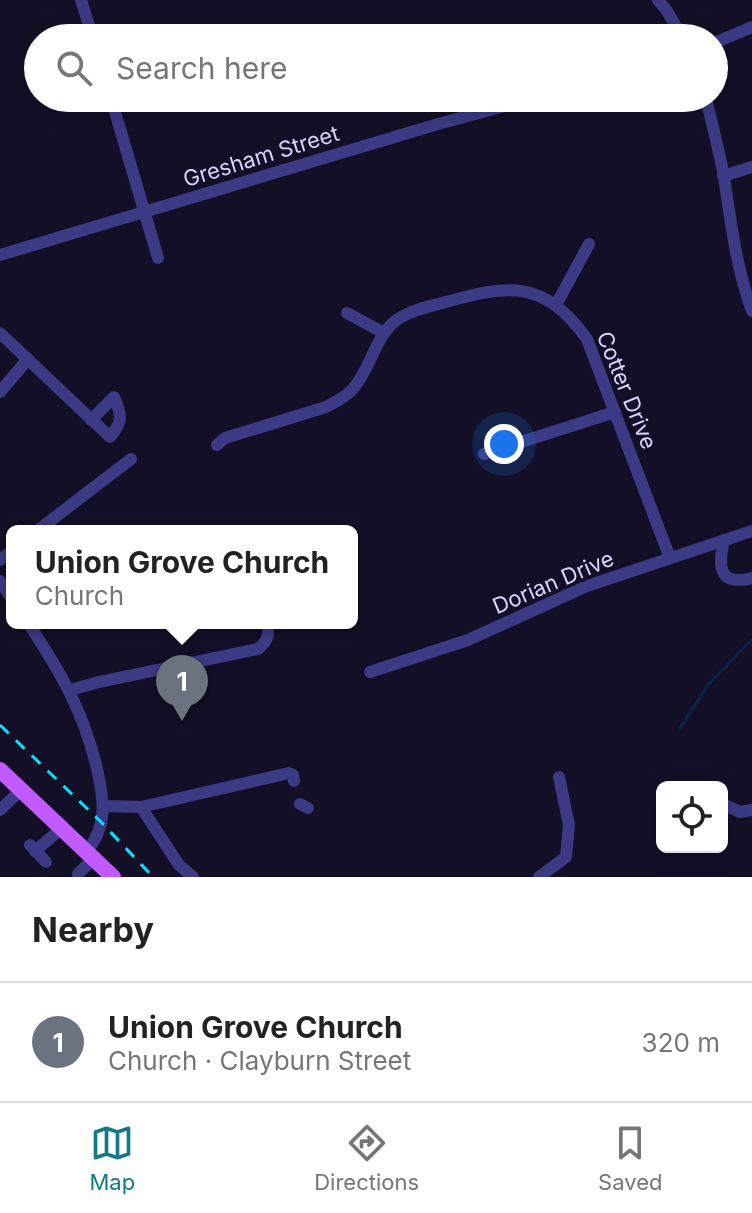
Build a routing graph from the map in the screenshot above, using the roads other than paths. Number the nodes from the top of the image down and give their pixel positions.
1 (81, 0) edge
2 (658, 0) edge
3 (89, 24) edge
4 (675, 24) edge
5 (752, 27) edge
6 (728, 37) edge
7 (115, 112) edge
8 (482, 112) edge
9 (709, 112) edge
10 (752, 167) edge
11 (723, 176) junction
12 (146, 211) junction
13 (589, 244) dead end
14 (0, 255) edge
15 (158, 258) dead end
16 (556, 305) junction
17 (752, 311) edge
18 (347, 313) dead end
19 (0, 333) edge
20 (384, 333) junction
21 (28, 359) junction
22 (0, 392) edge
23 (615, 412) junction
24 (91, 420) junction
25 (217, 445) dead end
26 (484, 454) dead end
27 (131, 459) dead end
28 (45, 525) edge
29 (752, 531) edge
30 (724, 540) junction
31 (670, 558) junction
32 (752, 578) edge
33 (32, 629) edge
34 (268, 629) edge
35 (370, 672) dead end
36 (70, 690) junction
37 (0, 770) edge
38 (292, 777) dead end
39 (559, 777) dead end
40 (22, 789) junction
41 (104, 806) junction
42 (728, 806) edge
43 (141, 807) junction
44 (0, 810) edge
45 (752, 810) edge
46 (62, 828) junction
47 (91, 855) junction
48 (46, 862) dead end
49 (78, 874) dead end
50 (113, 877) edge
51 (193, 877) edge
52 (539, 877) edge

1 - 3 street
2 - 4 street
5 - 6 street
7 - 12 street
8 - 12 street, Gresham Street
9 - 11 street
10 - 11 street
11 - 17 street
12 - 14 street, Gresham Street
12 - 15 street
13 - 16 street
16 - 20 street, Cotter Drive
16 - 23 street, Cotter Drive
18 - 20 street
19 - 21 street
20 - 25 street, Cotter Drive
21 - 22 street
21 - 24 street
23 - 26 street
23 - 31 street, Cotter Drive
24 - 24 street
27 - 28 street
29 - 30 street, Dorian Drive
30 - 31 street, Dorian Drive
30 - 32 street
31 - 35 street, Dorian Drive
33 - 36 street
34 - 36 street
36 - 41 street
37 - 40 main road
38 - 43 street
39 - 52 street
40 - 44 street
40 - 46 main road
41 - 43 street
41 - 47 street
42 - 45 street
43 - 51 street
46 - 47 main road
46 - 48 street
47 - 49 street
47 - 50 main road

